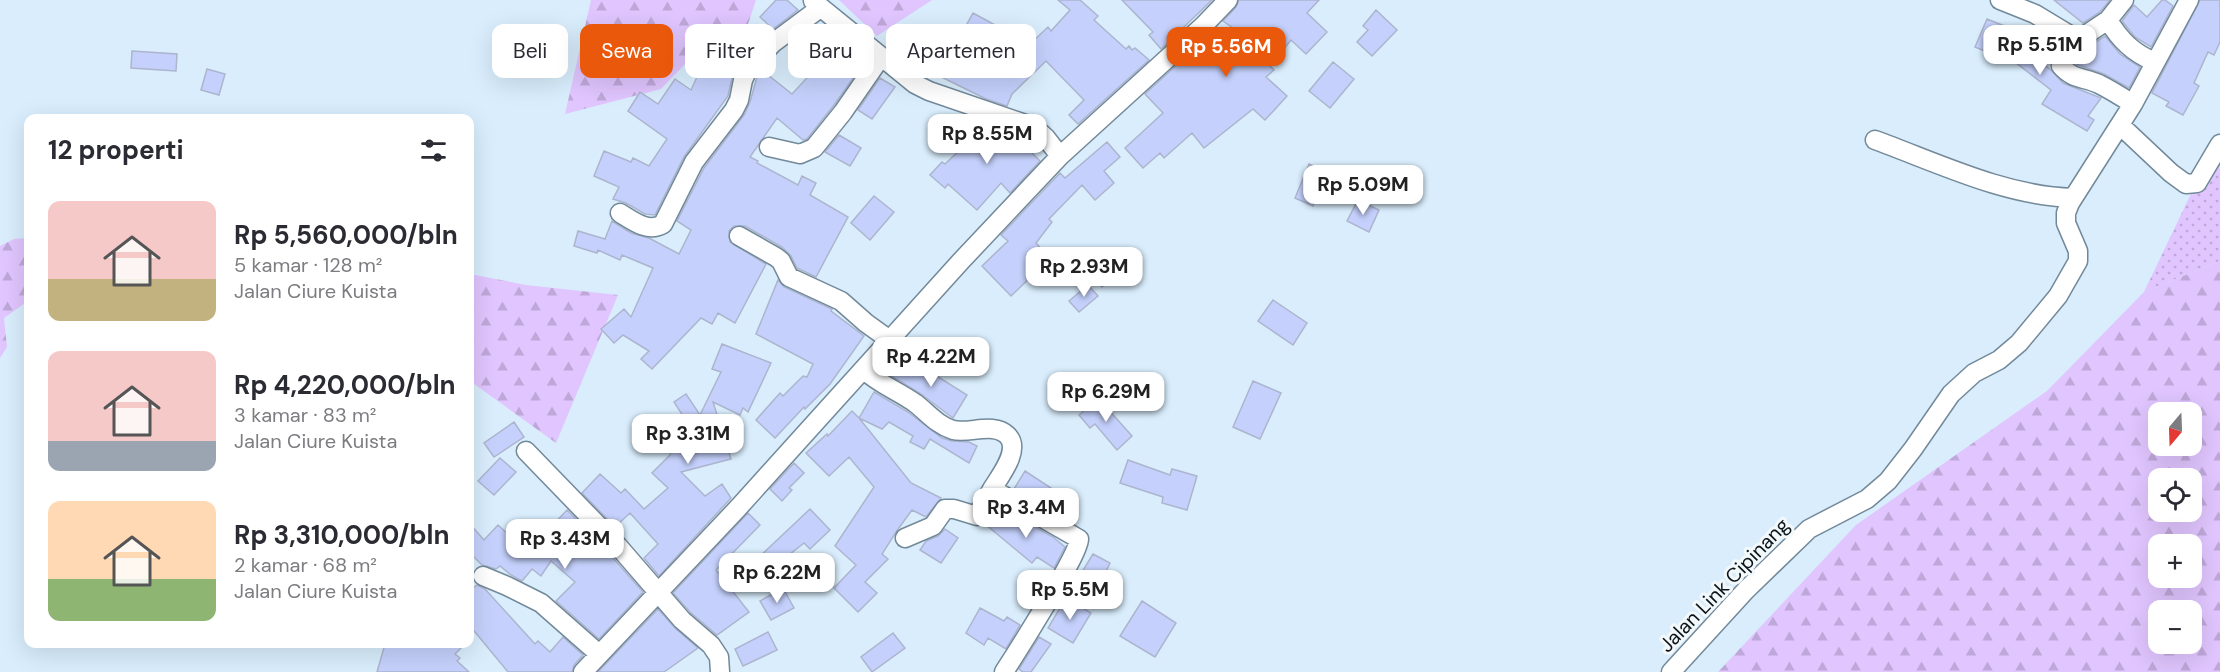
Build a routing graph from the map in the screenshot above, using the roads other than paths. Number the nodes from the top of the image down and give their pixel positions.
1 (1228, 0) edge
2 (2000, 0) edge
3 (2124, 0) edge
4 (2180, 3) edge
5 (816, 4) edge
6 (2108, 20) junction
7 (2078, 40) junction
8 (881, 57) junction
9 (2155, 62) junction
10 (2133, 104) junction
11 (2120, 124) junction
12 (1875, 140) dead end
13 (2220, 144) edge
14 (769, 147) dead end
15 (1060, 156) junction
16 (2073, 198) junction
17 (620, 213) dead end
18 (739, 236) dead end
19 (891, 340) junction
20 (864, 370) junction
21 (525, 451) dead end
22 (992, 489) junction
23 (905, 538) dead end
24 (483, 576) dead end
25 (657, 591) junction
26 (599, 654) junction
27 (583, 672) edge
28 (720, 672) edge
29 (1004, 672) edge
30 (1671, 672) edge

1 - 15 street
2 - 7 street
3 - 6 street
4 - 9 street, Jalan Link Cipinang
5 - 8 street
5 - 17 street
6 - 7 street
6 - 9 street
7 - 10 street
8 - 14 street
8 - 15 street
9 - 10 street, Jalan Link Cipinang
10 - 11 street, Jalan Link Cipinang
11 - 13 street
11 - 16 street, Jalan Link Cipinang
12 - 16 street
15 - 19 street
16 - 30 street, Jalan Link Cipinang
18 - 19 street
19 - 20 street
20 - 22 street
20 - 25 street
21 - 25 street
22 - 23 street
22 - 29 street
24 - 26 street
25 - 26 street
25 - 28 street
26 - 27 street

